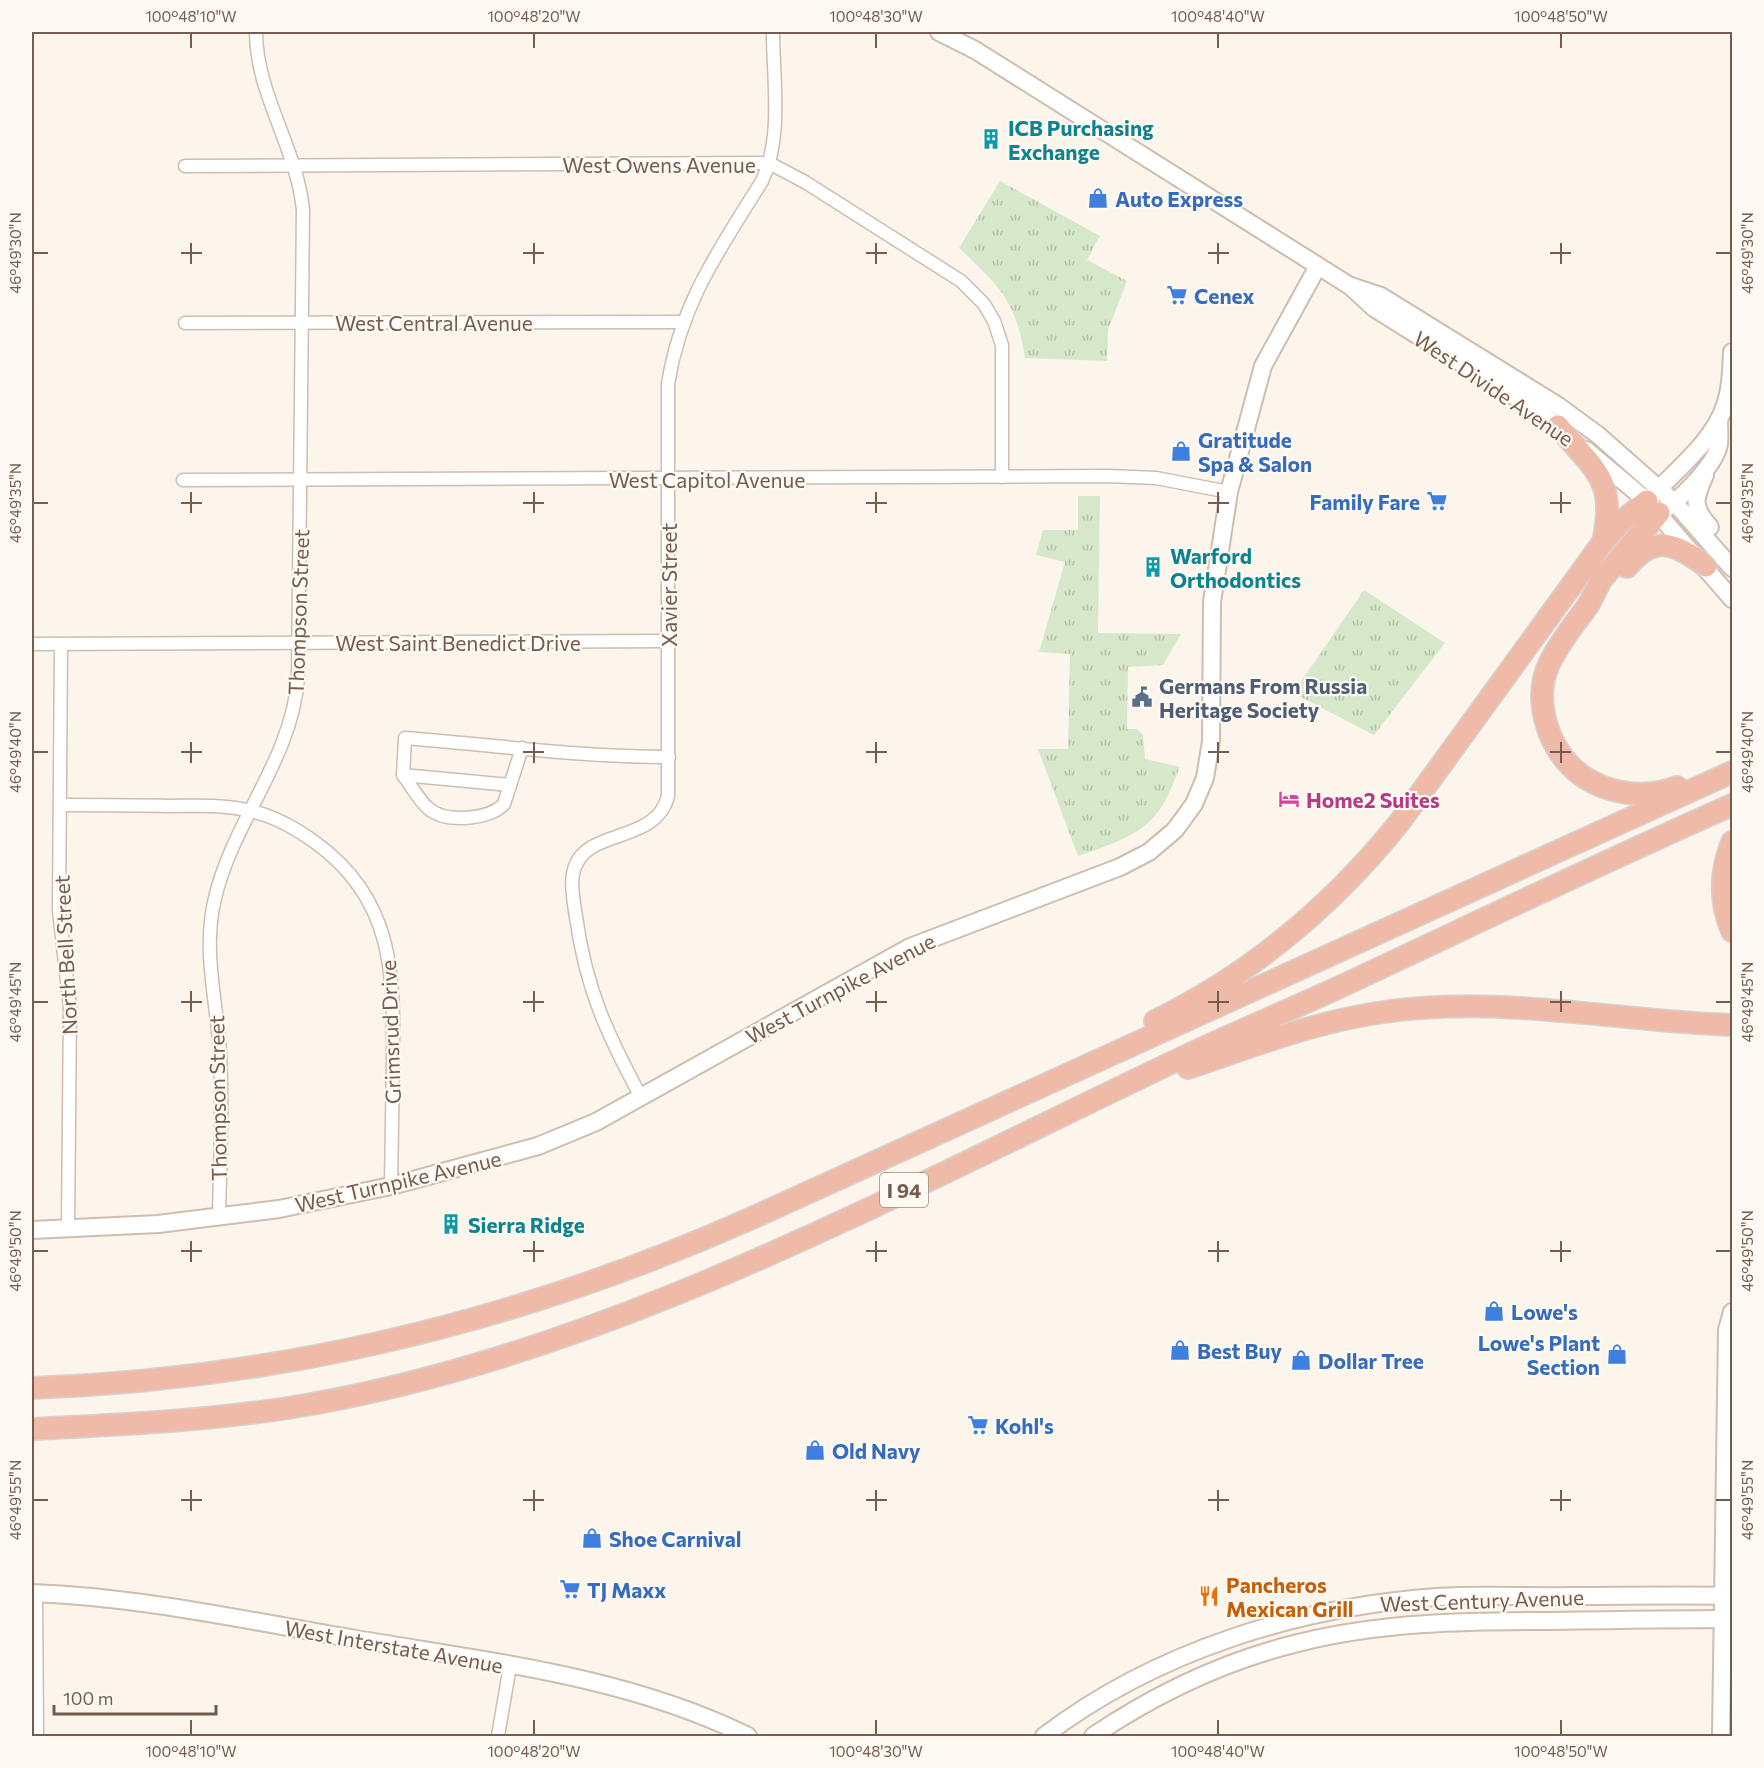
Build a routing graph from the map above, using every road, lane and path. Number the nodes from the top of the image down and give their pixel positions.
1 (256, 32) edge
2 (773, 32) edge
3 (939, 32) edge
4 (769, 163) junction
5 (185, 166) dead end
6 (294, 166) junction
7 (1318, 266) junction
8 (1350, 286) junction
9 (303, 322) junction
10 (683, 322) junction
11 (185, 323) dead end
12 (1732, 352) edge
13 (1719, 420) junction
14 (1558, 426) junction
15 (1713, 458) junction
16 (1002, 477) junction
17 (301, 479) junction
18 (667, 479) junction
19 (183, 480) dead end
20 (1229, 492) junction
21 (1660, 501) junction
22 (1603, 542) junction
23 (1721, 564) edge
24 (1732, 599) edge
25 (1588, 605) junction
26 (668, 641) junction
27 (299, 643) junction
28 (32, 645) edge
29 (62, 645) junction
30 (522, 748) junction
31 (669, 757) junction
32 (1732, 762) edge
33 (1732, 772) edge
34 (403, 775) junction
35 (510, 785) junction
36 (60, 805) junction
37 (1732, 805) edge
38 (252, 811) junction
39 (1732, 842) edge
40 (1732, 931) edge
41 (1732, 1025) edge
42 (641, 1097) junction
43 (1081, 1108) junction
44 (391, 1186) junction
45 (219, 1217) junction
46 (752, 1218) junction
47 (68, 1229) junction
48 (32, 1230) edge
49 (1732, 1312) edge
50 (32, 1388) edge
51 (32, 1429) edge
52 (34, 1593) edge
53 (1728, 1596) edge
54 (1728, 1619) edge
55 (510, 1666) junction
56 (37, 1737) edge
57 (498, 1737) edge
58 (748, 1737) edge
59 (1044, 1737) edge
60 (1093, 1737) edge
61 (1721, 1737) edge

1 - 6 street, Thompson Street
2 - 4 street, Xavier Street
3 - 7 street, West Divide Avenue
4 - 6 street, West Owens Avenue
4 - 10 street, Xavier Street
4 - 16 street, West Owens Avenue
5 - 6 street, West Owens Avenue
6 - 9 street, Thompson Street
7 - 8 street, West Divide Avenue
7 - 20 street, West Turnpike Avenue
8 - 14 street, West Divide Avenue
8 - 21 street, West Divide Avenue
9 - 10 street, West Central Avenue
9 - 11 street, West Central Avenue
9 - 17 street, Thompson Street
10 - 18 street, Xavier Street
12 - 13 street
13 - 15 street
13 - 21 street
14 - 21 street, West Divide Avenue
14 - 22 highway
15 - 21 street
15 - 23 street
16 - 18 street, West Capitol Avenue
16 - 20 street, West Capitol Avenue
17 - 18 street, West Capitol Avenue
17 - 19 street, West Capitol Avenue
17 - 27 street, Thompson Street
18 - 26 street, Xavier Street
20 - 42 street, West Turnpike Avenue
21 - 22 highway
21 - 23 street, West Divide Avenue
21 - 25 highway
22 - 46 highway
23 - 24 street, West Divide Avenue
23 - 25 highway
25 - 32 highway
26 - 27 street, West Saint Benedict Drive
26 - 31 street, Xavier Street
27 - 29 street, West Saint Benedict Drive
27 - 38 street, Thompson Street
28 - 29 street, West Saint Benedict Drive
29 - 36 street, North Bell Street
30 - 31 street
30 - 34 street
30 - 35 street
31 - 42 street, Xavier Street
33 - 46 highway, I 94
34 - 35 street
34 - 35 street
36 - 38 street, Grimsrud Drive
36 - 47 street, North Bell Street
37 - 43 highway, I 94
38 - 44 street, Grimsrud Drive
38 - 45 street, Thompson Street
39 - 40 highway
41 - 43 highway
42 - 44 street, West Turnpike Avenue
43 - 51 highway, I 94
44 - 45 street, West Turnpike Avenue
45 - 47 street, West Turnpike Avenue
46 - 50 highway, I 94
47 - 48 street, West Turnpike Avenue
49 - 53 street
52 - 55 street, West Interstate Avenue
52 - 56 street
53 - 54 street
53 - 59 street, West Century Avenue
54 - 60 street, West Century Avenue
54 - 61 street
55 - 57 street
55 - 58 street, West Interstate Avenue

